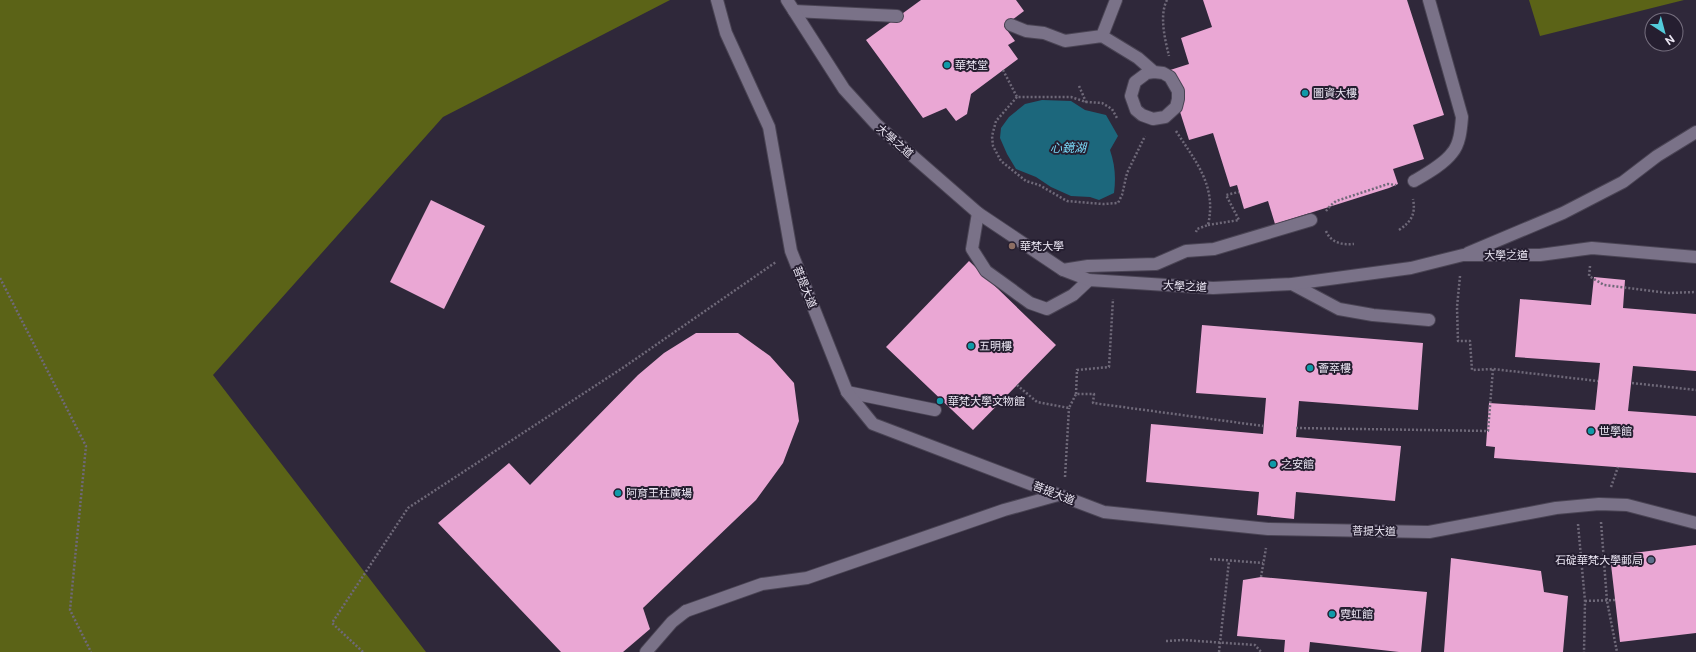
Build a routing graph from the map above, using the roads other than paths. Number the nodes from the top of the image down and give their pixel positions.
1 (717, 0) edge
2 (787, 0) edge
3 (1116, 0) edge
4 (1429, 0) edge
5 (794, 11) junction
6 (896, 16) dead end
7 (1011, 24) dead end
8 (1102, 36) junction
9 (1154, 72) junction
10 (1696, 132) edge
11 (1414, 181) dead end
12 (978, 213) junction
13 (1311, 220) dead end
14 (1464, 255) junction
15 (1696, 257) edge
16 (1063, 270) junction
17 (1089, 280) junction
18 (1292, 284) junction
19 (1429, 320) dead end
20 (847, 392) junction
21 (935, 410) dead end
22 (1058, 495) junction
23 (1696, 523) edge
24 (646, 652) edge

1 - 20 street, 菩提大道
2 - 5 street, 大學之道
3 - 8 street
4 - 11 street
5 - 6 street
5 - 12 street, 大學之道
7 - 8 street
8 - 9 street
9 - 9 street
10 - 14 street
12 - 16 street, 大學之道
12 - 17 street
13 - 16 street
14 - 15 street, 大學之道
14 - 18 street, 大學之道
16 - 17 street, 大學之道
17 - 18 street, 大學之道
18 - 19 street
20 - 21 street
20 - 22 street, 菩提大道
22 - 23 street, 菩提大道
22 - 24 street

